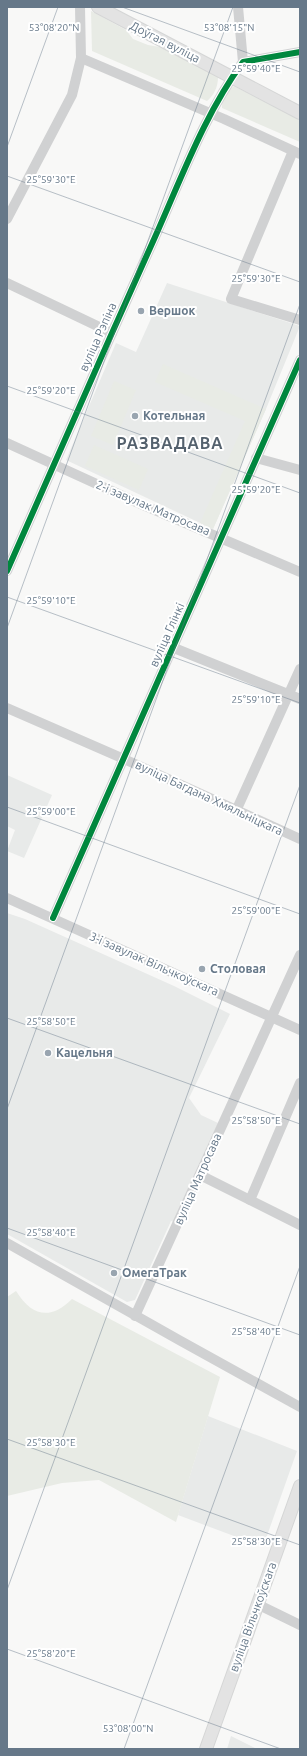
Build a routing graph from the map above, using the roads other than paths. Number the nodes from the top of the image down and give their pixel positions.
1 (80, 7) edge
2 (98, 7) edge
3 (238, 7) edge
4 (300, 52) edge
5 (81, 58) junction
6 (243, 62) junction
7 (232, 76) junction
8 (211, 113) junction
9 (300, 113) edge
10 (296, 153) edge
11 (7, 219) edge
12 (7, 283) edge
13 (300, 320) edge
14 (112, 332) junction
15 (300, 360) edge
16 (7, 443) edge
17 (256, 458) junction
18 (54, 464) junction
19 (300, 470) edge
20 (221, 538) junction
21 (7, 571) edge
22 (300, 572) edge
23 (174, 648) junction
24 (300, 669) edge
25 (289, 695) junction
26 (300, 699) edge
27 (7, 708) edge
28 (124, 759) junction
29 (236, 811) junction
30 (300, 839) edge
31 (7, 898) edge
32 (53, 918) junction
33 (300, 955) edge
34 (272, 1017) junction
35 (300, 1030) edge
36 (300, 1082) edge
37 (200, 1175) junction
38 (250, 1200) junction
39 (300, 1225) edge
40 (7, 1243) edge
41 (135, 1316) junction
42 (300, 1407) edge
43 (300, 1486) edge
44 (257, 1604) junction
45 (300, 1625) edge
46 (206, 1749) edge

1 - 5 street
2 - 7 main road, Доўгая вуліца
3 - 6 street
4 - 6 street
5 - 8 street
5 - 11 street
6 - 7 street
7 - 8 street
7 - 9 main road, Доўгая вуліца
8 - 10 street
8 - 14 street, вуліца Рэпіна
10 - 13 street
12 - 14 street
14 - 18 street, вуліца Рэпіна
15 - 17 street, вуліца Глінкі
16 - 18 street, 2-і завулак Матросава
17 - 19 street
17 - 20 street, вуліца Глінкі
18 - 20 street, 2-і завулак Матросава
18 - 21 street, вуліца Рэпіна
20 - 22 street, 2-і завулак Матросава
20 - 23 street, вуліца Глінкі
23 - 25 street
23 - 28 street, вуліца Глінкі
24 - 25 street
25 - 26 street
25 - 29 street
27 - 28 street, вуліца Багдана Хмяльніцкага
28 - 29 street, вуліца Багдана Хмяльніцкага
28 - 32 street, вуліца Глінкі
29 - 30 street, вуліца Багдана Хмяльніцкага
31 - 32 street, 3-і завулак Вільчкоўскага
32 - 34 street, 3-і завулак Вільчкоўскага
33 - 34 street, вуліца Матросава
34 - 35 street, 3-і завулак Вільчкоўскага
34 - 37 street, вуліца Матросава
36 - 38 street
37 - 38 street
37 - 41 street, вуліца Матросава
38 - 39 street
40 - 41 street
41 - 42 street
43 - 44 main road, вуліца Вільчкоўскага
44 - 45 street
44 - 46 main road, вуліца Вільчкоўскага

